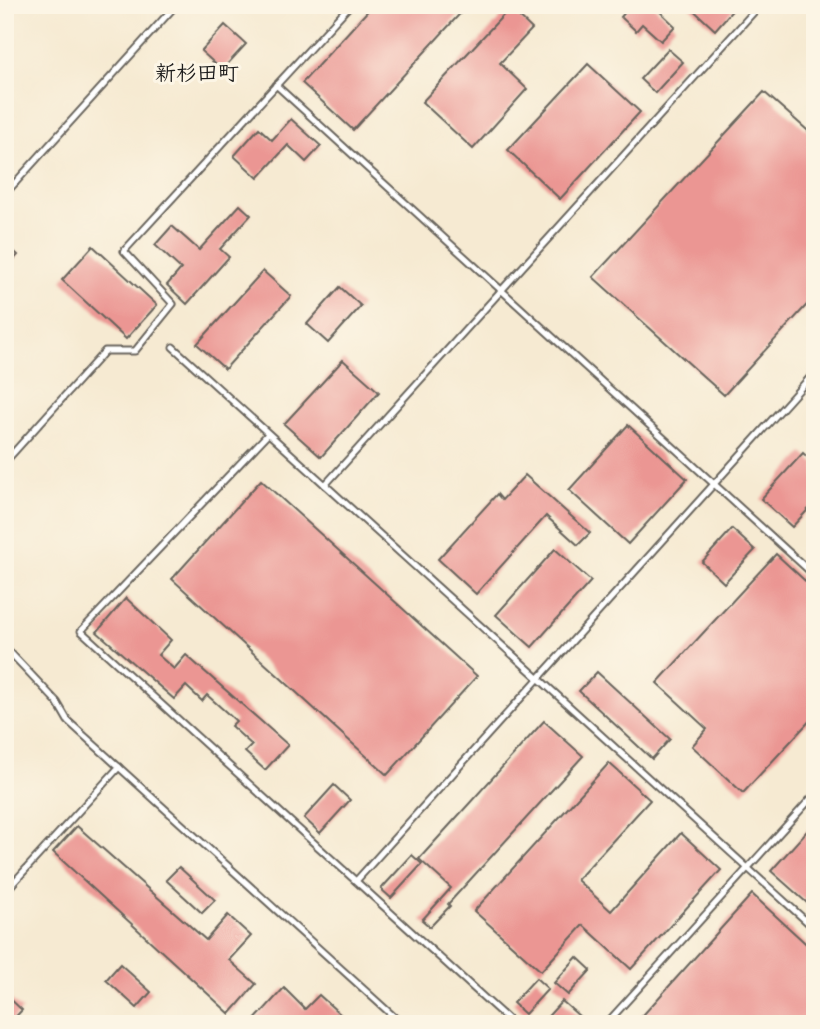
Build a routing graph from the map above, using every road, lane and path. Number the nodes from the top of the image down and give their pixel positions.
1 (176, 5) edge
2 (350, 5) edge
3 (760, 5) edge
4 (276, 85) junction
5 (5, 194) edge
6 (500, 292) junction
7 (173, 347) dead end
8 (815, 372) edge
9 (268, 434) junction
10 (5, 462) edge
11 (325, 485) junction
12 (713, 485) junction
13 (815, 576) edge
14 (5, 647) edge
15 (538, 679) junction
16 (119, 767) junction
17 (815, 794) edge
18 (748, 869) junction
19 (356, 881) junction
20 (5, 892) edge
21 (815, 929) edge
22 (402, 1024) edge
23 (513, 1024) edge
24 (606, 1024) edge

1 - 5 lane
2 - 4 lane
3 - 6 lane
4 - 6 lane
4 - 10 lane
6 - 11 lane
6 - 12 lane
7 - 9 lane
8 - 12 lane
9 - 11 lane
9 - 19 lane
11 - 15 lane
12 - 13 lane
12 - 15 lane
14 - 16 lane
15 - 18 lane
15 - 19 lane
16 - 20 lane
16 - 22 lane
17 - 18 lane
18 - 21 lane
18 - 24 lane
19 - 23 lane

